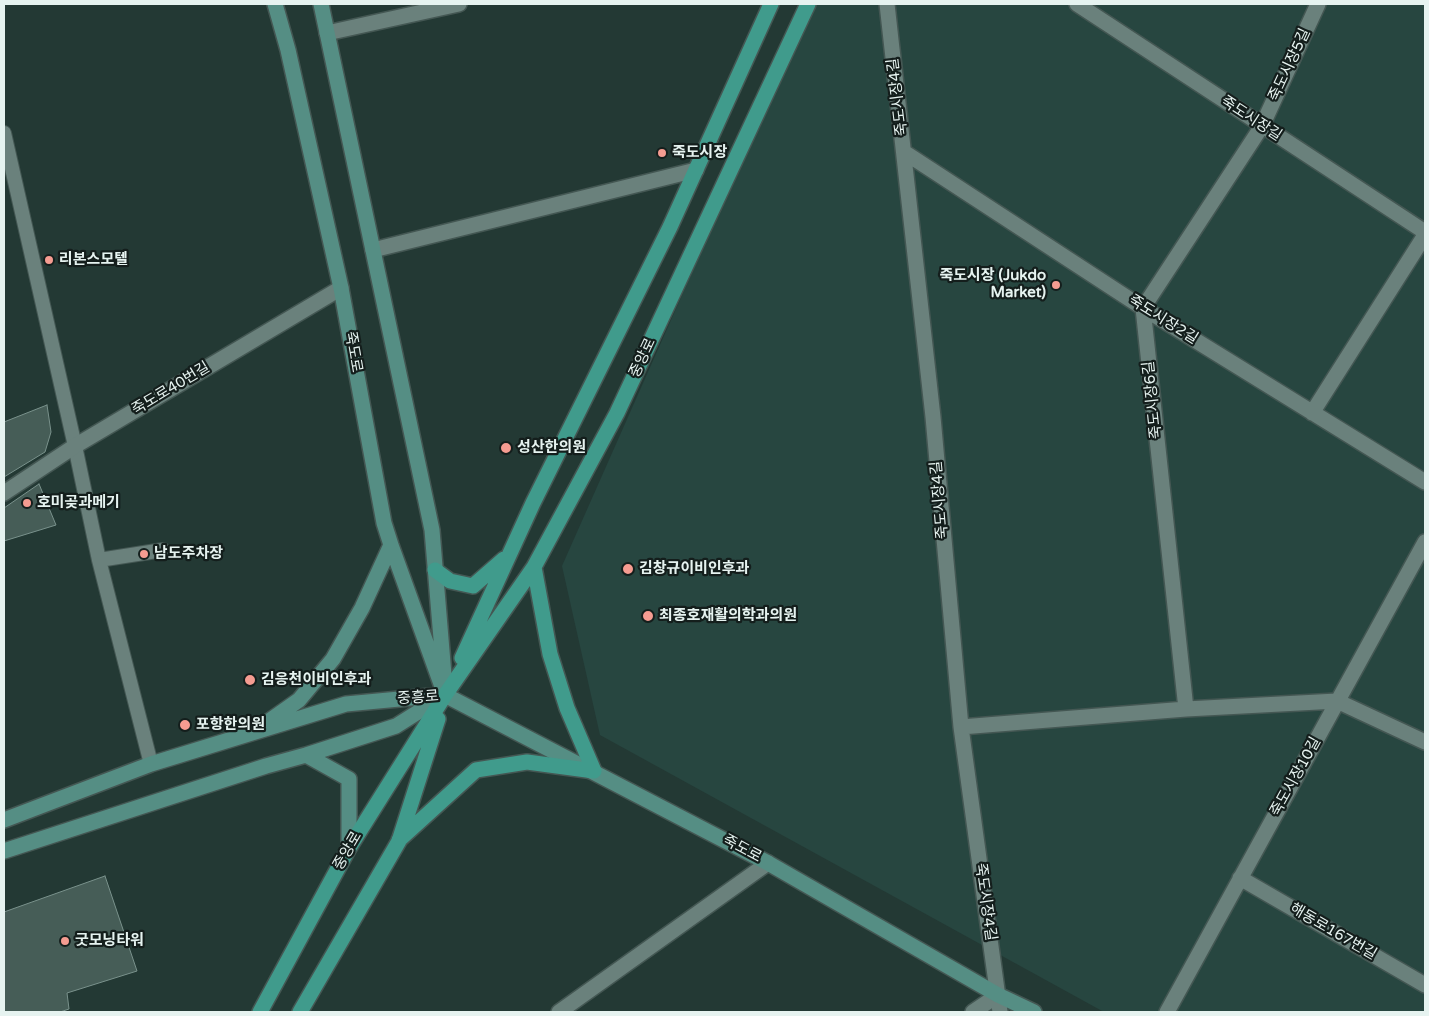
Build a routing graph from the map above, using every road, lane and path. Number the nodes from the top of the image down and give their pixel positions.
1 (275, 4) edge
2 (321, 4) edge
3 (458, 4) edge
4 (771, 4) edge
5 (808, 4) edge
6 (887, 4) edge
7 (1318, 4) edge
8 (1084, 6) edge
9 (328, 33) junction
10 (1262, 126) junction
11 (4, 133) edge
12 (904, 152) junction
13 (696, 170) junction
14 (1425, 234) edge
15 (373, 250) junction
16 (341, 288) junction
17 (1143, 308) junction
18 (1312, 413) junction
19 (75, 446) junction
20 (1425, 482) edge
21 (4, 493) edge
22 (1425, 542) edge
23 (390, 545) junction
24 (164, 550) dead end
25 (509, 555) junction
26 (99, 560) junction
27 (534, 567) junction
28 (436, 570) junction
29 (446, 695) junction
30 (1337, 701) junction
31 (1186, 709) junction
32 (961, 728) junction
33 (253, 732) junction
34 (1425, 742) edge
35 (306, 755) junction
36 (152, 764) junction
37 (594, 772) junction
38 (4, 820) edge
39 (399, 841) junction
40 (349, 848) junction
41 (4, 851) edge
42 (768, 863) junction
43 (1240, 878) junction
44 (1425, 985) edge
45 (998, 995) junction
46 (260, 1012) edge
47 (300, 1012) edge
48 (559, 1012) edge
49 (973, 1012) edge
50 (1000, 1012) edge
51 (1034, 1012) edge
52 (1167, 1012) edge

1 - 16 main road, 죽도로
2 - 9 main road
3 - 9 street
4 - 13 main road, 중앙로
5 - 27 main road, 중앙로
6 - 12 street, 죽도시장4길
7 - 10 street, 죽도시장5길
8 - 10 street, 죽도시장길
9 - 15 main road
10 - 14 street, 죽도시장길
10 - 17 street
11 - 19 lane
12 - 17 street, 죽도시장2길
12 - 32 street, 죽도시장4길
13 - 15 street
13 - 25 main road, 중앙로
14 - 18 street
15 - 28 main road
16 - 19 street, 죽도로40번길
16 - 23 main road, 죽도로
17 - 18 street, 죽도시장2길
17 - 31 street, 죽도시장6길
18 - 20 street, 죽도시장2길
19 - 21 street, 죽도로40번길
19 - 26 lane
22 - 30 street, 죽도시장10길
23 - 29 main road, 죽도로
23 - 33 main road
24 - 26 lane
25 - 28 main road
25 - 29 main road, 중앙로
26 - 36 lane
27 - 29 main road, 중앙로
27 - 37 main road
28 - 29 main road
29 - 33 main road, 중흥로
29 - 35 main road, 중흥로
29 - 37 main road, 죽도로
29 - 39 main road, 중앙로
29 - 40 main road, 중앙로
30 - 31 street
30 - 34 street
30 - 43 street, 죽도시장10길
31 - 32 street
32 - 45 street, 죽도시장4길
33 - 36 main road, 중흥로
35 - 40 main road
35 - 41 main road, 중흥로
36 - 38 main road, 중흥로
37 - 39 main road
37 - 42 main road, 죽도로
39 - 47 main road, 중앙로
40 - 46 main road, 중앙로
42 - 45 main road, 죽도로
42 - 48 street
43 - 44 street, 해동로167번길
43 - 52 street, 죽도시장10길
45 - 49 street
45 - 50 street, 죽도시장4길
45 - 51 main road, 죽도로

